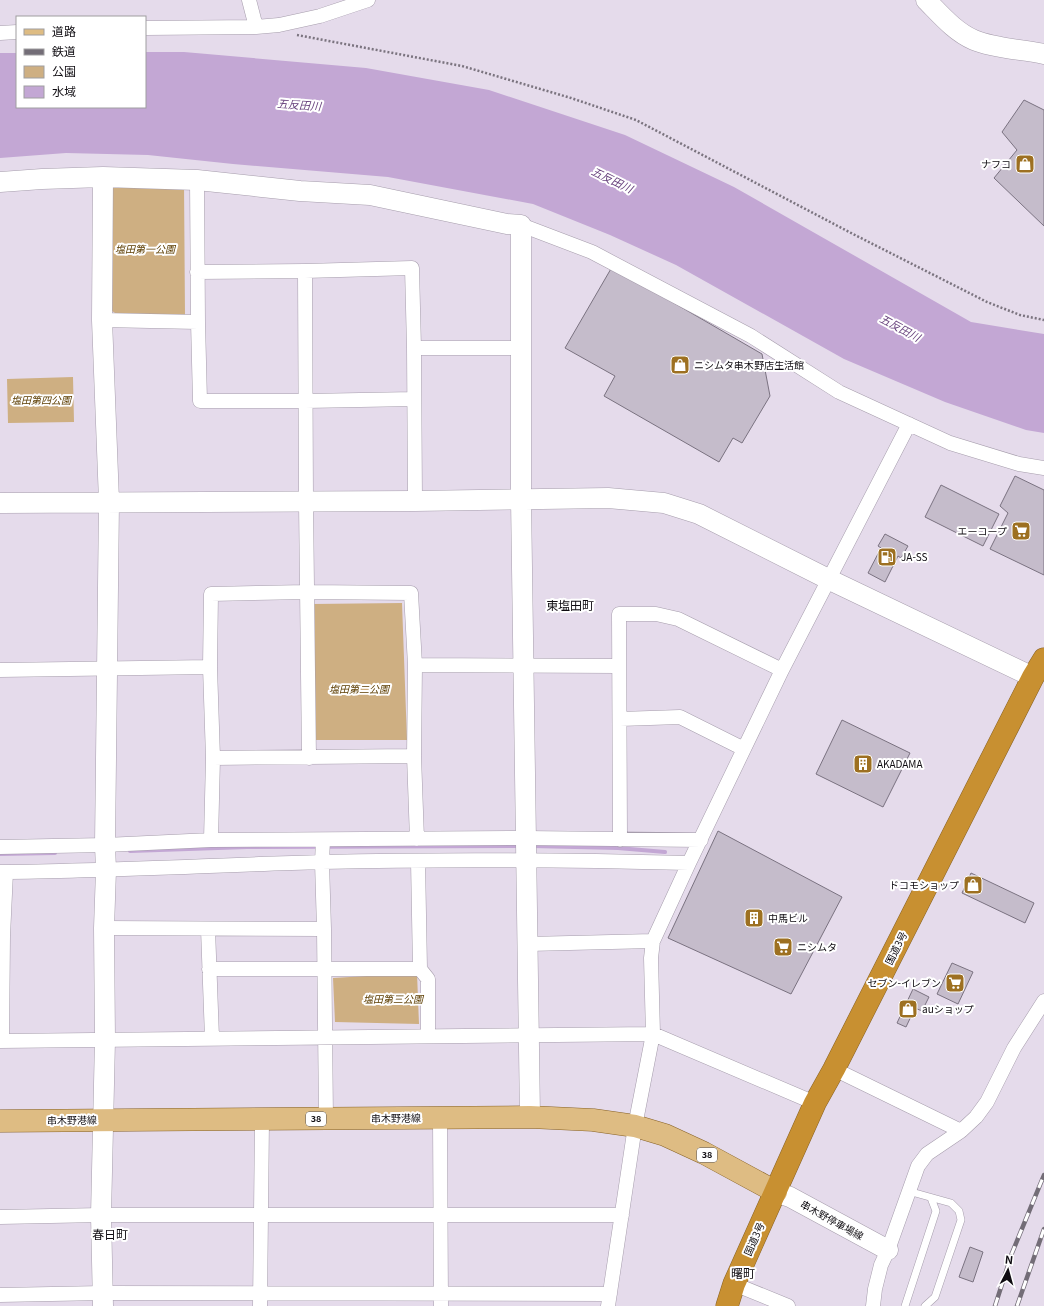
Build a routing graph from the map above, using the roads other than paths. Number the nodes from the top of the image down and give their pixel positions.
1 (249, 0) edge
2 (368, 0) edge
3 (926, 0) edge
4 (256, 27) junction
5 (146, 28) edge
6 (16, 32) edge
7 (0, 33) edge
8 (1044, 54) edge
9 (103, 177) junction
10 (197, 180) junction
11 (0, 182) edge
12 (521, 225) junction
13 (305, 271) junction
14 (197, 272) junction
15 (102, 320) junction
16 (198, 322) junction
17 (414, 348) junction
18 (521, 348) junction
19 (414, 399) junction
20 (306, 401) junction
21 (909, 424) junction
22 (1044, 468) edge
23 (521, 499) junction
24 (109, 501) junction
25 (415, 501) junction
26 (0, 502) edge
27 (306, 502) junction
28 (830, 580) junction
29 (307, 592) junction
30 (415, 665) junction
31 (523, 665) junction
32 (619, 666) junction
33 (210, 667) junction
34 (1038, 668) edge
35 (108, 669) junction
36 (0, 670) edge
37 (782, 670) junction
38 (620, 719) junction
39 (744, 749) junction
40 (414, 756) junction
41 (213, 758) junction
42 (309, 758) junction
43 (526, 838) junction
44 (417, 839) junction
45 (211, 840) junction
46 (323, 840) junction
47 (620, 840) junction
48 (701, 840) junction
49 (105, 845) junction
50 (0, 847) edge
51 (527, 860) junction
52 (418, 861) junction
53 (322, 862) junction
54 (689, 863) junction
55 (106, 870) junction
56 (3, 872) edge
57 (104, 928) junction
58 (208, 929) junction
59 (324, 929) junction
60 (1, 936) edge
61 (653, 941) junction
62 (528, 944) junction
63 (209, 968) junction
64 (324, 969) junction
65 (420, 969) junction
66 (1044, 1001) edge
67 (653, 1034) junction
68 (529, 1035) junction
69 (428, 1036) junction
70 (325, 1037) junction
71 (212, 1038) junction
72 (1, 1040) edge
73 (105, 1040) junction
74 (834, 1070) junction
75 (815, 1103) junction
76 (530, 1117) junction
77 (440, 1118) junction
78 (326, 1119) junction
79 (102, 1120) junction
80 (262, 1120) junction
81 (0, 1121) edge
82 (635, 1126) junction
83 (962, 1131) junction
84 (908, 1191) junction
85 (776, 1192) junction
86 (931, 1198) junction
87 (622, 1215) junction
88 (101, 1216) junction
89 (261, 1216) junction
90 (441, 1216) junction
91 (0, 1217) edge
92 (888, 1250) junction
93 (734, 1284) junction
94 (0, 1294) edge
95 (103, 1299) edge
96 (260, 1300) edge
97 (441, 1300) edge
98 (609, 1300) edge
99 (726, 1306) edge
100 (788, 1306) edge
101 (873, 1306) edge
102 (906, 1306) edge
103 (924, 1306) edge

1 - 4 street
2 - 4 street
3 - 8 street
4 - 5 street
6 - 7 street
9 - 10 street
9 - 11 street
9 - 15 street
10 - 12 street
10 - 14 street
12 - 18 street
12 - 21 street
13 - 14 street
13 - 17 street
13 - 20 street
14 - 16 street
15 - 16 street
15 - 24 street
16 - 20 street
17 - 18 street
17 - 19 street
18 - 23 street
19 - 20 street
19 - 25 street
20 - 27 street
21 - 22 street
21 - 28 street
23 - 25 street
23 - 28 street
23 - 31 street
24 - 26 street
24 - 27 street
24 - 35 street
25 - 27 street
27 - 29 street
28 - 34 street
28 - 37 street
29 - 30 street
29 - 33 street
29 - 42 street
30 - 31 street
30 - 40 street
31 - 32 street
31 - 43 street
32 - 37 street
32 - 38 street
33 - 35 street
33 - 41 street
34 - 74 highway, 国道3号
35 - 36 street
35 - 49 street
37 - 39 street
38 - 39 street
38 - 47 street
39 - 48 street
40 - 42 street
40 - 44 street
41 - 42 street
41 - 45 street
43 - 44 street
43 - 47 street
43 - 51 street
44 - 46 street
45 - 46 street
45 - 49 street
46 - 53 street
47 - 48 street
48 - 54 street
49 - 50 street
49 - 55 street
51 - 52 street
51 - 54 street
51 - 62 street
52 - 53 street
52 - 65 street
53 - 55 street
53 - 59 street
54 - 61 street
55 - 56 street
55 - 57 street
56 - 60 street
57 - 58 street
57 - 73 street
58 - 59 street
58 - 63 street
59 - 64 street
60 - 72 street
61 - 62 street
61 - 67 street
62 - 68 street
63 - 64 street
63 - 71 street
64 - 65 street
64 - 70 street
65 - 69 street
66 - 83 street
67 - 68 street
67 - 75 street
67 - 82 street
68 - 69 street
68 - 76 street
69 - 70 street
70 - 71 street
70 - 78 street
71 - 73 street
72 - 73 street
73 - 79 street
74 - 75 highway, 国道3号
74 - 83 street
75 - 85 highway, 国道3号
76 - 77 main road, 串木野港線 / 38
76 - 82 main road, 串木野港線 / 38
77 - 78 main road, 串木野港線 / 38
77 - 90 street
78 - 80 main road, 串木野港線 / 38
79 - 80 main road, 串木野港線 / 38
79 - 81 main road, 串木野港線 / 38
79 - 88 street
80 - 89 street
82 - 85 main road, 串木野港線 / 38
82 - 87 street
83 - 84 street
84 - 86 lane
84 - 92 street
85 - 92 street, 串木野停車場線
85 - 93 highway, 国道3号
86 - 102 lane
86 - 103 lane
87 - 90 street
87 - 98 street
88 - 89 street
88 - 91 street
88 - 95 street
89 - 90 street
89 - 96 street
90 - 97 street
92 - 101 street
93 - 99 highway, 国道3号
93 - 100 street
94 - 95 street
95 - 96 street
96 - 97 street
97 - 98 street

